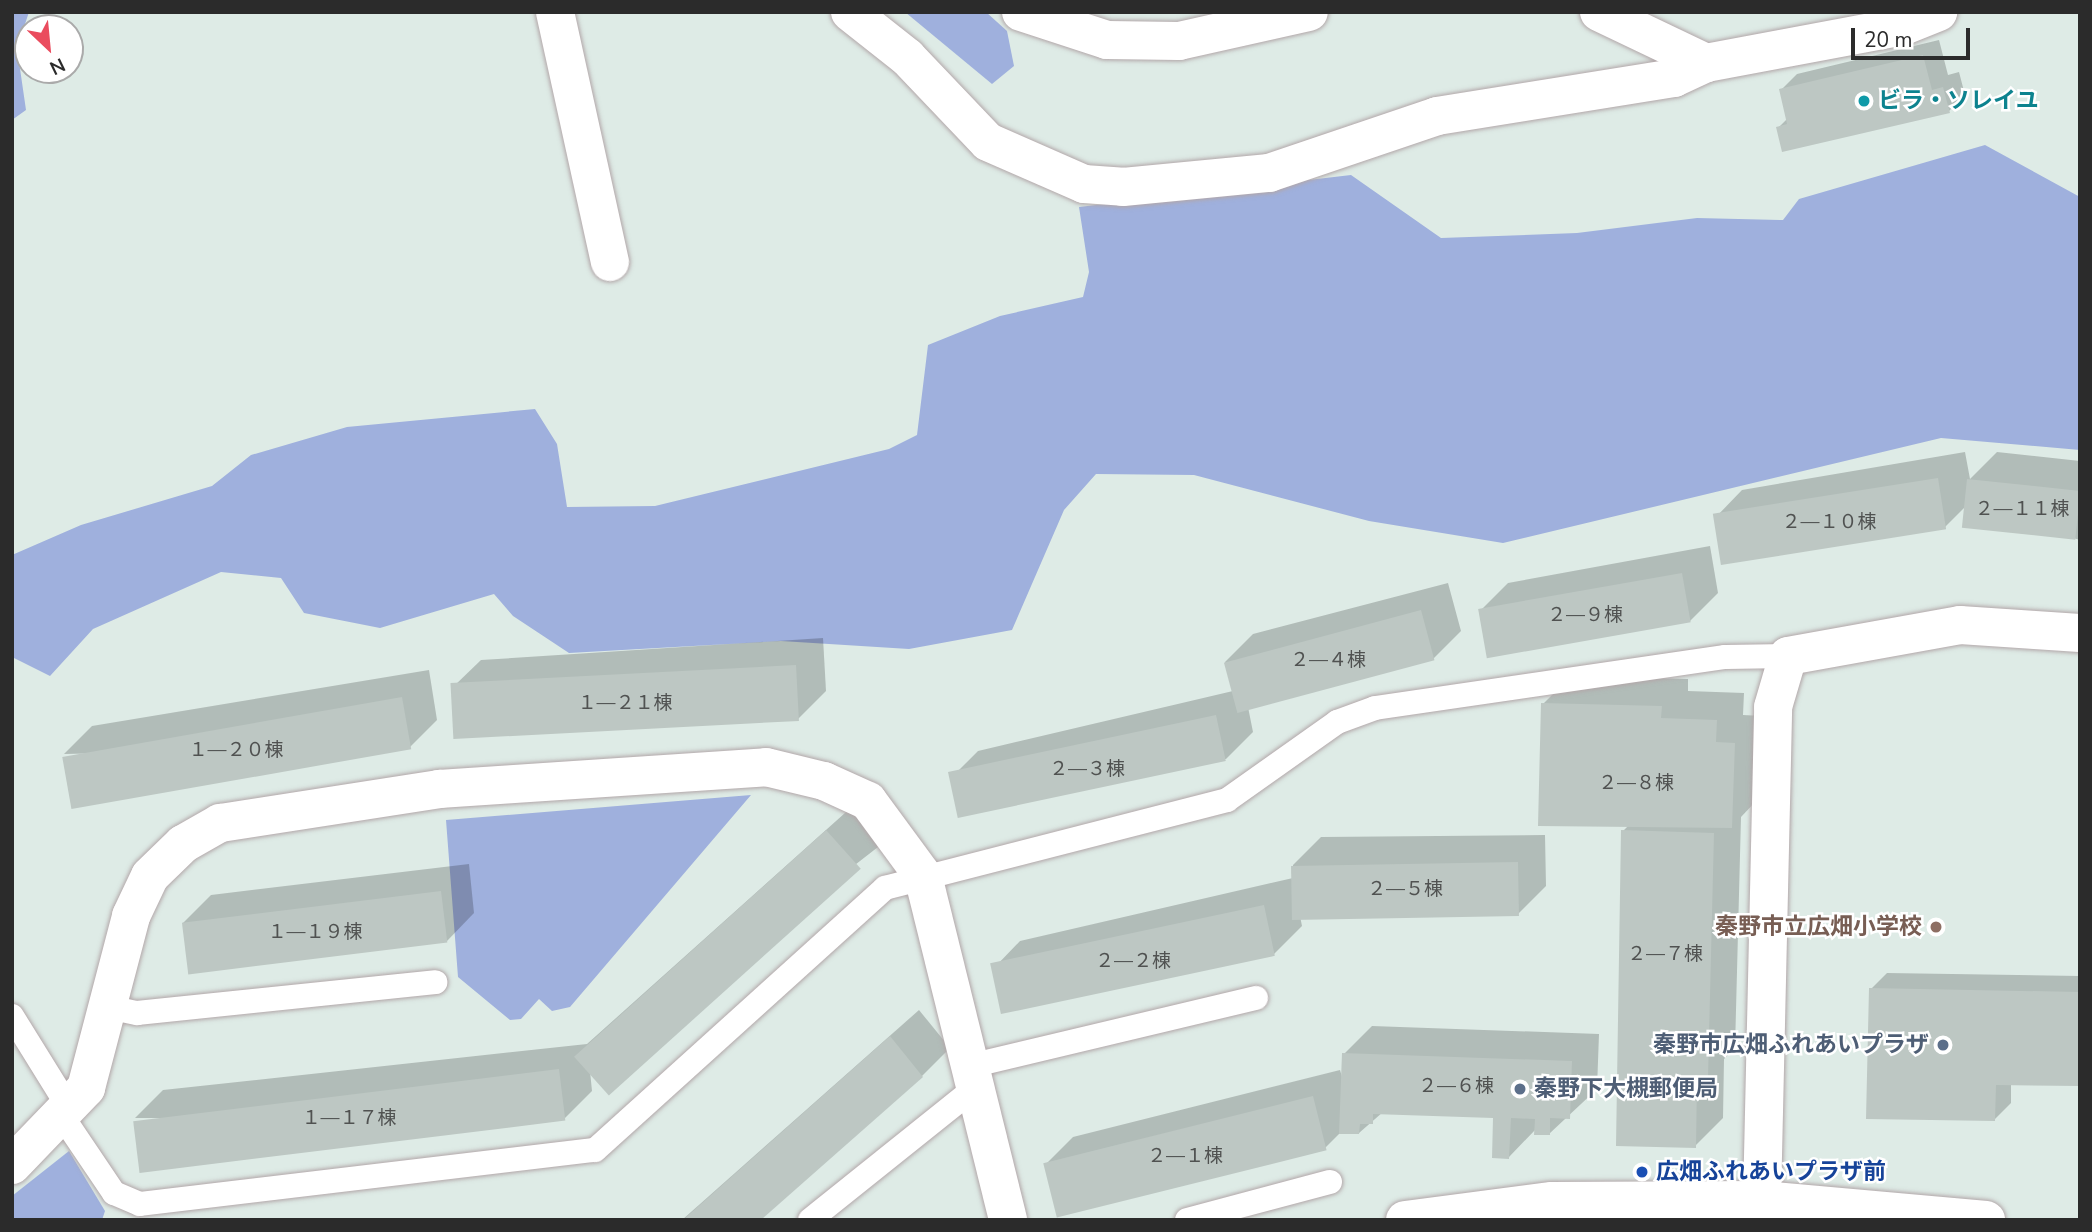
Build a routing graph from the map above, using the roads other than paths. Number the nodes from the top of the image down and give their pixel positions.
1 (555, 12) edge
2 (850, 12) edge
3 (1021, 12) edge
4 (1309, 12) edge
5 (1600, 12) edge
6 (1938, 12) edge
7 (1706, 63) junction
8 (610, 262) dead end
9 (2080, 633) edge
10 (1788, 656) junction
11 (923, 876) junction
12 (435, 982) dead end
13 (1256, 998) dead end
14 (107, 1007) junction
15 (12, 1016) edge
16 (972, 1077) junction
17 (65, 1112) junction
18 (12, 1165) edge
19 (1331, 1182) dead end
20 (1762, 1199) junction
21 (810, 1220) edge
22 (1008, 1220) edge
23 (1187, 1220) edge
24 (1405, 1220) edge
25 (1986, 1220) edge

1 - 8 street
2 - 7 street
3 - 4 street
5 - 7 street
6 - 7 street
9 - 10 street
10 - 11 lane
10 - 20 street
11 - 14 street
11 - 16 street
11 - 17 lane
12 - 14 lane
13 - 16 lane
14 - 17 street
15 - 17 lane
16 - 21 lane
16 - 22 street
17 - 18 street
19 - 23 lane
20 - 24 street
20 - 25 street

